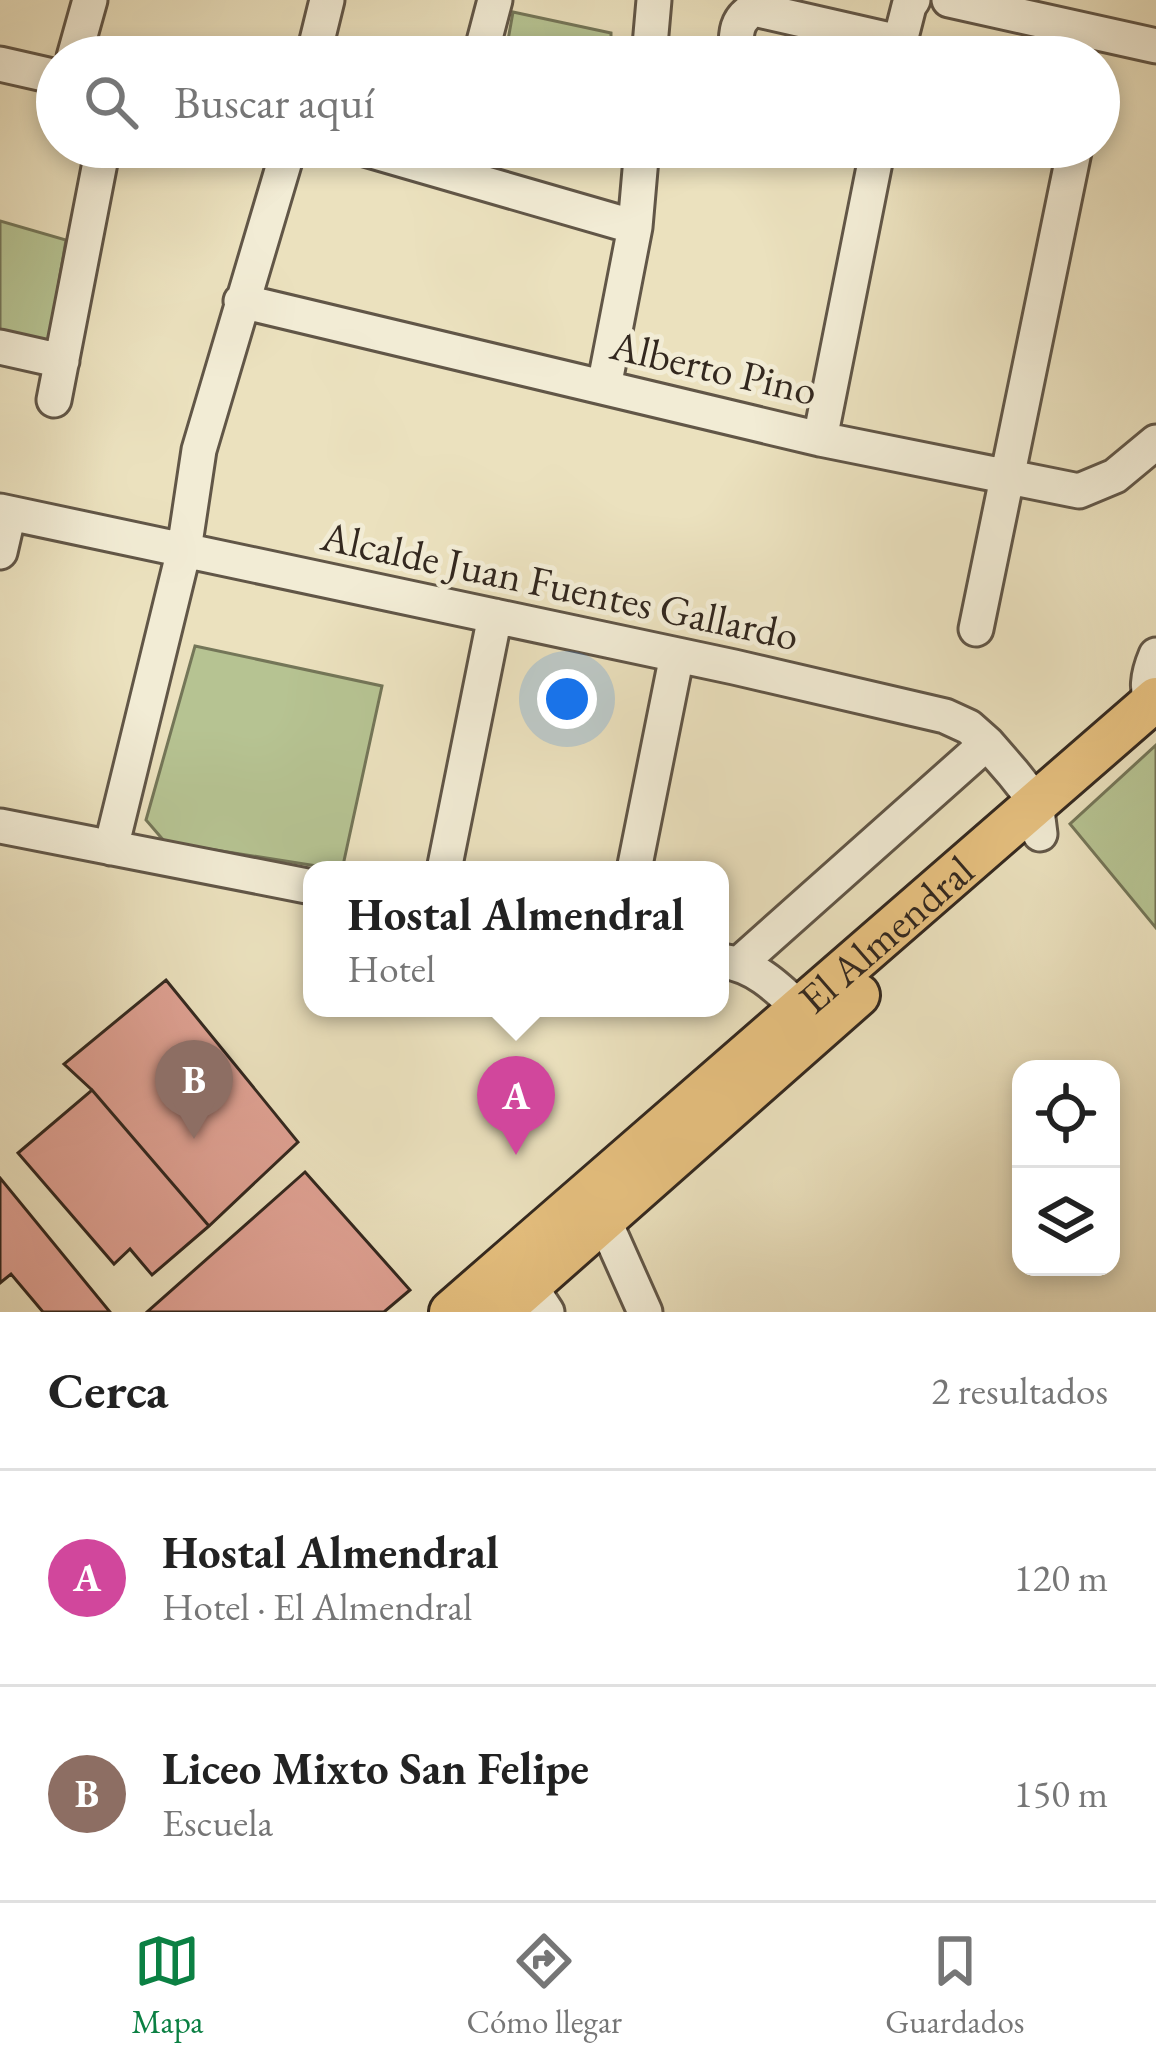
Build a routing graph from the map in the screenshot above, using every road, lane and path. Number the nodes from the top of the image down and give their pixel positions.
1 (90, 0) edge
2 (327, 0) edge
3 (494, 0) edge
4 (654, 0) edge
5 (913, 0) edge
6 (949, 0) edge
7 (80, 36) edge
8 (318, 36) edge
9 (485, 36) edge
10 (651, 36) edge
11 (738, 36) edge
12 (848, 36) edge
13 (901, 36) edge
14 (1067, 36) edge
15 (1120, 45) edge
16 (1156, 46) edge
17 (0, 64) edge
18 (36, 72) edge
19 (100, 168) edge
20 (283, 168) edge
21 (472, 168) edge
22 (640, 168) edge
23 (874, 168) edge
24 (1071, 168) edge
25 (635, 227) junction
26 (242, 301) junction
27 (0, 347) edge
28 (62, 361) junction
29 (604, 387) junction
30 (54, 400) dead end
31 (820, 439) junction
32 (1156, 442) edge
33 (1007, 478) junction
34 (5, 512) edge
35 (184, 550) junction
36 (0, 553) edge
37 (495, 616) junction
38 (976, 629) dead end
39 (677, 655) junction
40 (1156, 655) edge
41 (1155, 710) edge
42 (987, 743) junction
43 (1038, 818) junction
44 (0, 826) edge
45 (111, 848) junction
46 (446, 861) edge
47 (636, 861) edge
48 (303, 885) edge
49 (730, 962) edge
50 (799, 1008) junction
51 (604, 1220) junction
52 (526, 1303) edge
53 (451, 1312) edge
54 (645, 1312) edge

1 - 7 street
2 - 8 street
3 - 9 street
4 - 10 street
5 - 13 street
6 - 14 street
11 - 12 street
15 - 16 street
17 - 18 street
19 - 28 street
20 - 26 street
21 - 25 street
22 - 25 street
23 - 31 street
24 - 33 street
25 - 29 street
26 - 29 street, Alberto Pino
26 - 35 street
27 - 28 street
28 - 30 street
29 - 31 street, Alberto Pino
31 - 33 street, Alberto Pino
32 - 33 street, Alberto Pino
33 - 38 street
34 - 35 street, Alcalde Juan Fuentes Gallardo
34 - 36 street
35 - 37 street, Alcalde Juan Fuentes Gallardo
35 - 45 street
37 - 39 street, Alcalde Juan Fuentes Gallardo
37 - 46 street
39 - 42 street, Alcalde Juan Fuentes Gallardo
39 - 47 street
40 - 41 street
41 - 43 main road, El Almendral
42 - 43 street, Alcalde Juan Fuentes Gallardo
42 - 49 street
43 - 50 main road, El Almendral
43 - 51 main road, El Almendral
44 - 45 street
45 - 48 street
49 - 50 street
50 - 53 main road, El Almendral
51 - 52 main road, El Almendral
51 - 54 street

